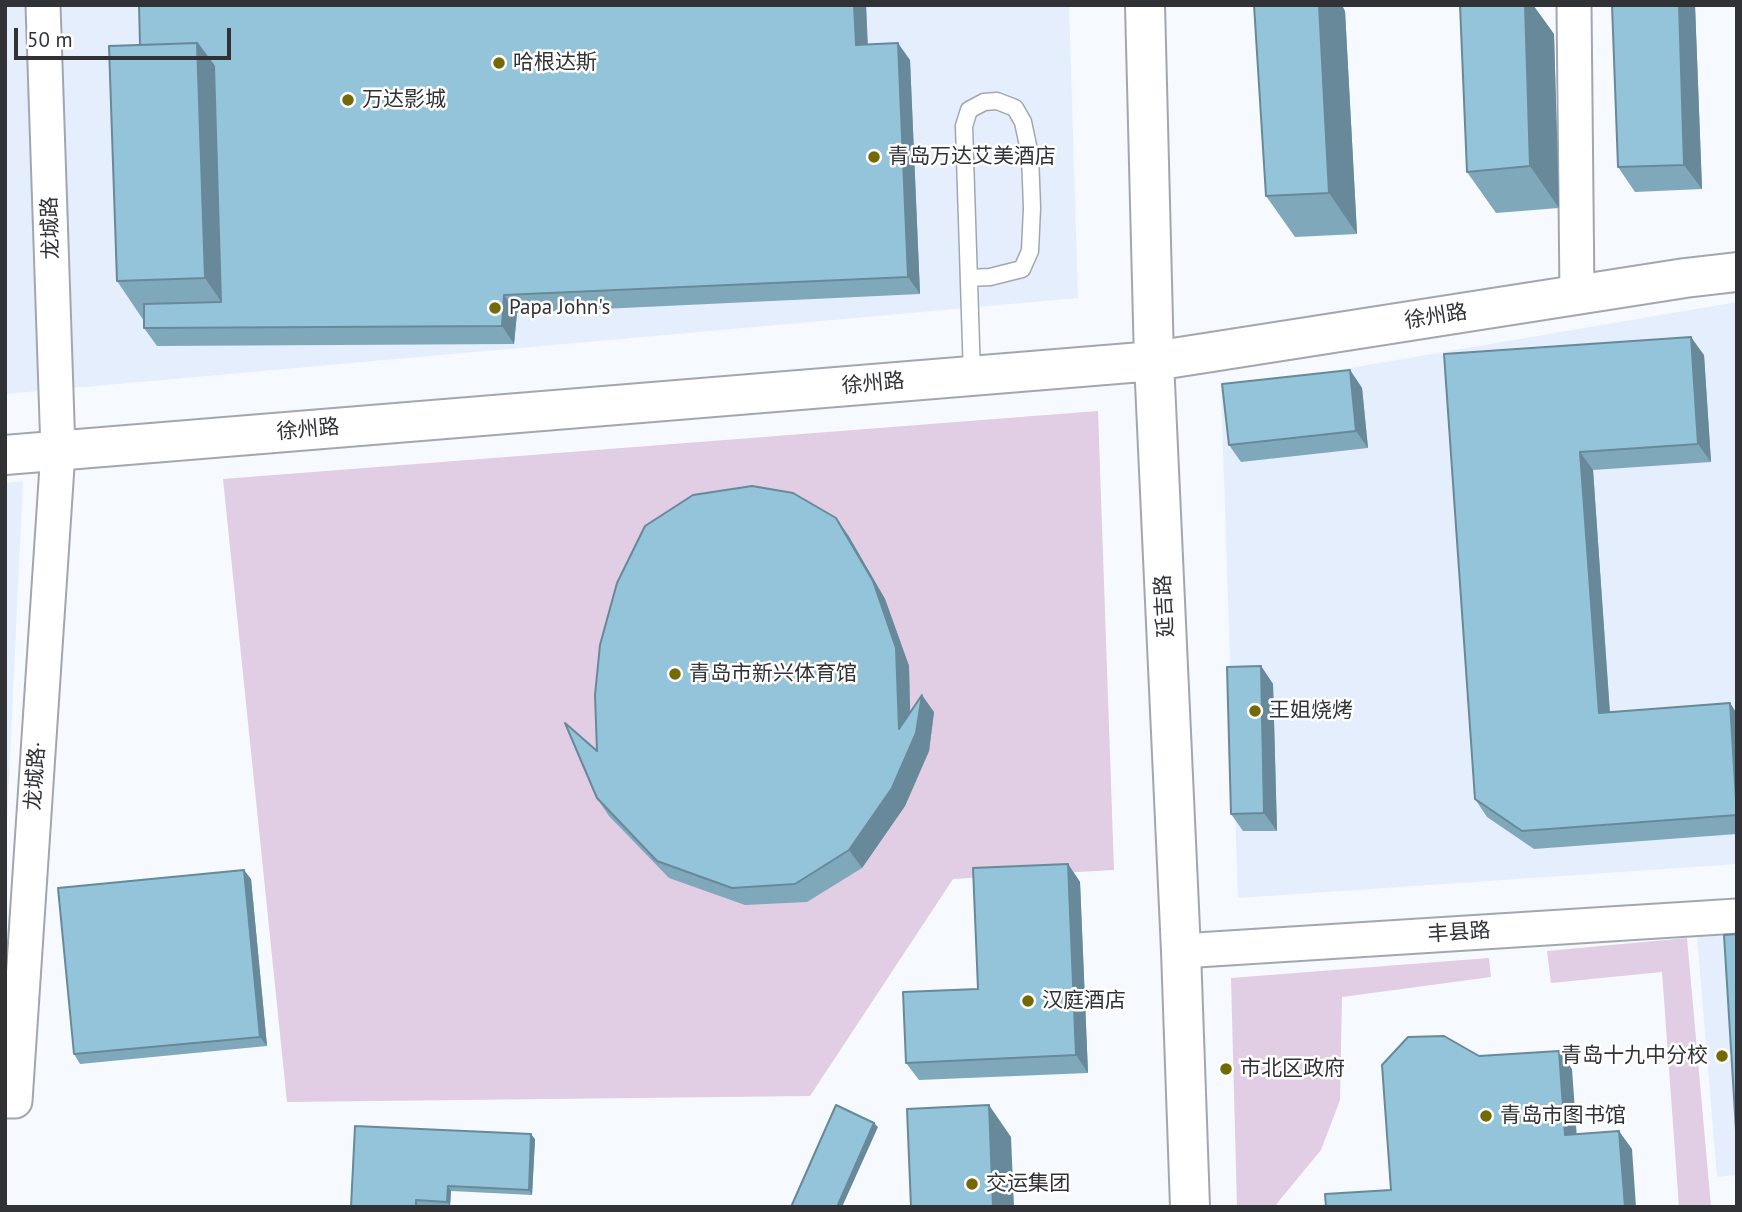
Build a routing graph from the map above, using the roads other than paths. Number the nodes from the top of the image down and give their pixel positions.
1 (43, 5) edge
2 (1145, 5) edge
3 (1574, 5) edge
4 (1737, 272) edge
5 (969, 278) junction
6 (1577, 295) junction
7 (1154, 361) junction
8 (972, 376) junction
9 (58, 451) junction
10 (5, 455) edge
11 (1737, 916) edge
12 (1181, 951) junction
13 (10, 1101) edge
14 (1190, 1207) edge

1 - 9 street, 龙城路
2 - 7 street, 延吉路
3 - 6 street
4 - 6 street, 徐州路
5 - 5 lane
5 - 8 lane
6 - 7 street, 徐州路
7 - 8 street, 徐州路
7 - 12 street, 延吉路
8 - 9 street, 徐州路
9 - 10 street, 徐州路
9 - 13 street, 龙城路·
11 - 12 street, 丰县路
12 - 14 street, 延吉路

